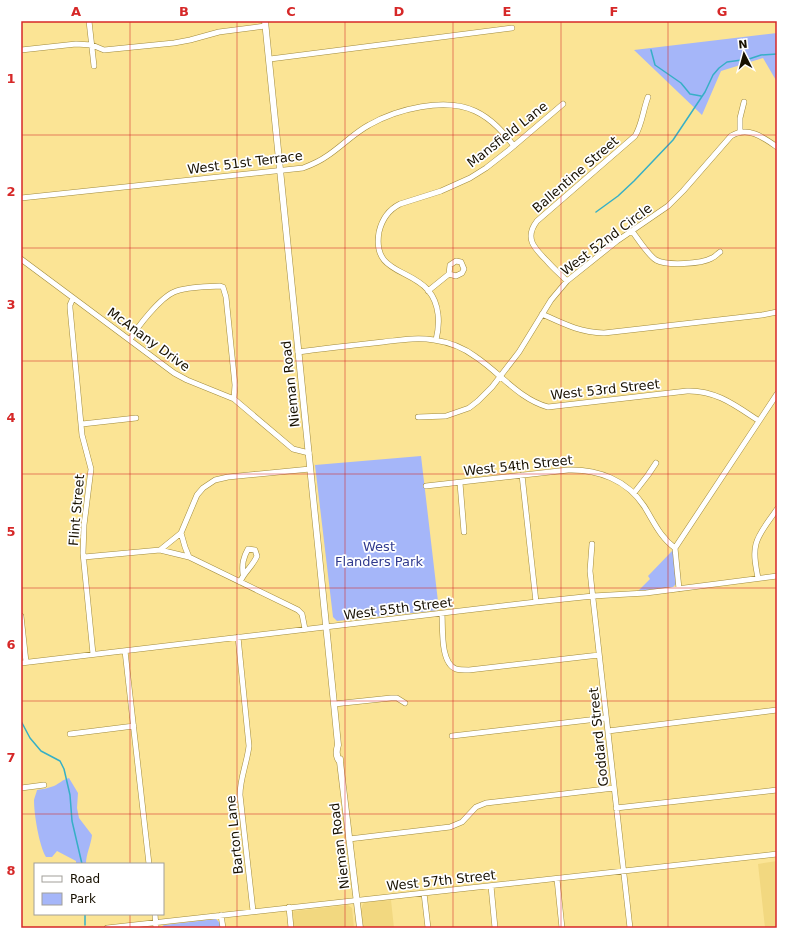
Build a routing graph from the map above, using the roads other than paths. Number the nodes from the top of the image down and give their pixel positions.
1 (89, 21) edge
2 (265, 23) edge
3 (512, 28) dead end
4 (92, 46) junction
5 (21, 50) edge
6 (270, 59) junction
7 (94, 66) dead end
8 (648, 98) dead end
9 (744, 102) dead end
10 (563, 104) dead end
11 (740, 132) junction
12 (514, 146) junction
13 (777, 147) edge
14 (280, 170) junction
15 (21, 198) edge
16 (632, 231) junction
17 (720, 252) dead end
18 (21, 259) edge
19 (449, 274) dead end
20 (567, 281) junction
21 (428, 291) junction
22 (73, 298) junction
23 (777, 312) edge
24 (542, 314) junction
25 (130, 340) junction
26 (436, 340) junction
27 (298, 352) junction
28 (500, 376) junction
29 (777, 394) edge
30 (234, 399) junction
31 (418, 417) dead end
32 (136, 418) dead end
33 (759, 421) junction
34 (82, 424) junction
35 (308, 453) junction
36 (656, 463) dead end
37 (310, 469) junction
38 (522, 476) junction
39 (460, 483) junction
40 (426, 486) dead end
41 (634, 493) junction
42 (777, 509) edge
43 (464, 532) dead end
44 (182, 533) junction
45 (592, 544) dead end
46 (675, 548) junction
47 (160, 550) junction
48 (84, 557) junction
49 (189, 557) junction
50 (243, 574) dead end
51 (777, 576) edge
52 (758, 578) junction
53 (240, 582) junction
54 (679, 589) junction
55 (593, 596) junction
56 (536, 602) junction
57 (442, 614) junction
58 (21, 616) edge
59 (325, 628) junction
60 (304, 629) junction
61 (238, 637) junction
62 (125, 651) junction
63 (93, 654) junction
64 (599, 655) junction
65 (23, 663) edge
66 (405, 702) dead end
67 (334, 704) junction
68 (777, 710) edge
69 (606, 718) junction
70 (134, 726) junction
71 (608, 732) junction
72 (70, 734) dead end
73 (452, 736) dead end
74 (44, 785) dead end
75 (21, 788) edge
76 (614, 788) junction
77 (777, 790) edge
78 (616, 808) junction
79 (349, 840) junction
80 (777, 854) edge
81 (149, 863) edge
82 (623, 871) junction
83 (557, 879) junction
84 (491, 886) junction
85 (424, 893) junction
86 (356, 900) junction
87 (289, 907) junction
88 (253, 911) junction
89 (154, 915) edge
90 (222, 915) junction
91 (156, 925) edge
92 (107, 928) edge
93 (223, 928) edge
94 (291, 928) edge
95 (360, 928) edge
96 (428, 928) edge
97 (495, 928) edge
98 (562, 928) edge
99 (630, 928) edge

1 - 4 street
2 - 4 street
2 - 6 main road, Nieman Road
3 - 6 street
4 - 5 street
4 - 7 street
6 - 14 main road, Nieman Road
8 - 20 street, Ballentine Street
9 - 11 street
10 - 12 street, Mansfield Lane
11 - 13 street
11 - 16 street, West 52nd Circle
12 - 14 street, West 51st Terrace
12 - 21 street, Mansfield Lane
14 - 15 street, West 51st Terrace
14 - 27 main road, Nieman Road
16 - 17 street
16 - 20 street, West 52nd Circle
18 - 22 street, McAnany Drive
19 - 21 street
20 - 24 street, West 52nd Circle
21 - 26 street, Mansfield Lane
22 - 25 street, McAnany Drive
22 - 34 street, Flint Street
23 - 24 street
24 - 28 street, West 52nd Circle
25 - 30 street, McAnany Drive
25 - 30 street
26 - 27 street, West 53rd Street
26 - 28 street, West 53rd Street
27 - 35 main road, Nieman Road
28 - 31 street, West 52nd Circle
28 - 33 street, West 53rd Street
29 - 33 street
30 - 35 street, McAnany Drive
32 - 34 street
33 - 46 street
34 - 48 street, Flint Street
35 - 37 main road, Nieman Road
36 - 41 street
37 - 44 street
37 - 59 main road, Nieman Road
38 - 39 street, West 54th Street
38 - 41 street, West 54th Street
38 - 56 street
39 - 40 street, West 54th Street
39 - 43 street
41 - 46 street, West 54th Street
42 - 52 street
44 - 47 street
44 - 49 street
45 - 55 street, Goddard Street
46 - 54 street
47 - 48 street
47 - 49 street
48 - 63 street, Flint Street
49 - 53 street
50 - 53 street
51 - 52 street, West 55th Street
52 - 54 street, West 55th Street
53 - 60 street
54 - 55 street, West 55th Street
55 - 56 street, West 55th Street
55 - 64 street, Goddard Street
56 - 57 street, West 55th Street
57 - 59 street, West 55th Street
57 - 64 street
58 - 65 street
59 - 60 street, West 55th Street
59 - 67 main road, Nieman Road
60 - 61 street, West 55th Street
61 - 62 street, West 55th Street
61 - 88 street, Barton Lane
62 - 63 street, West 55th Street
62 - 70 street
63 - 65 street, West 55th Street
64 - 69 street, Goddard Street
66 - 67 street
67 - 79 main road, Nieman Road
68 - 71 street
69 - 71 street, Goddard Street
69 - 73 street
70 - 72 street
70 - 81 street
71 - 76 street, Goddard Street
74 - 75 street
76 - 78 street, Goddard Street
76 - 79 street
77 - 78 street
78 - 82 street, Goddard Street
79 - 86 main road, Nieman Road
80 - 82 street, West 57th Street
82 - 83 street, West 57th Street
82 - 99 street, Goddard Street
83 - 84 street, West 57th Street
83 - 98 street
84 - 85 street, West 57th Street
84 - 97 street
85 - 86 street, West 57th Street
85 - 96 street
86 - 87 street, West 57th Street
86 - 95 main road, Nieman Road
87 - 88 street, West 57th Street
87 - 94 street
88 - 90 street, West 57th Street
89 - 91 street
90 - 91 street, West 57th Street
90 - 93 street
91 - 92 street, West 57th Street

